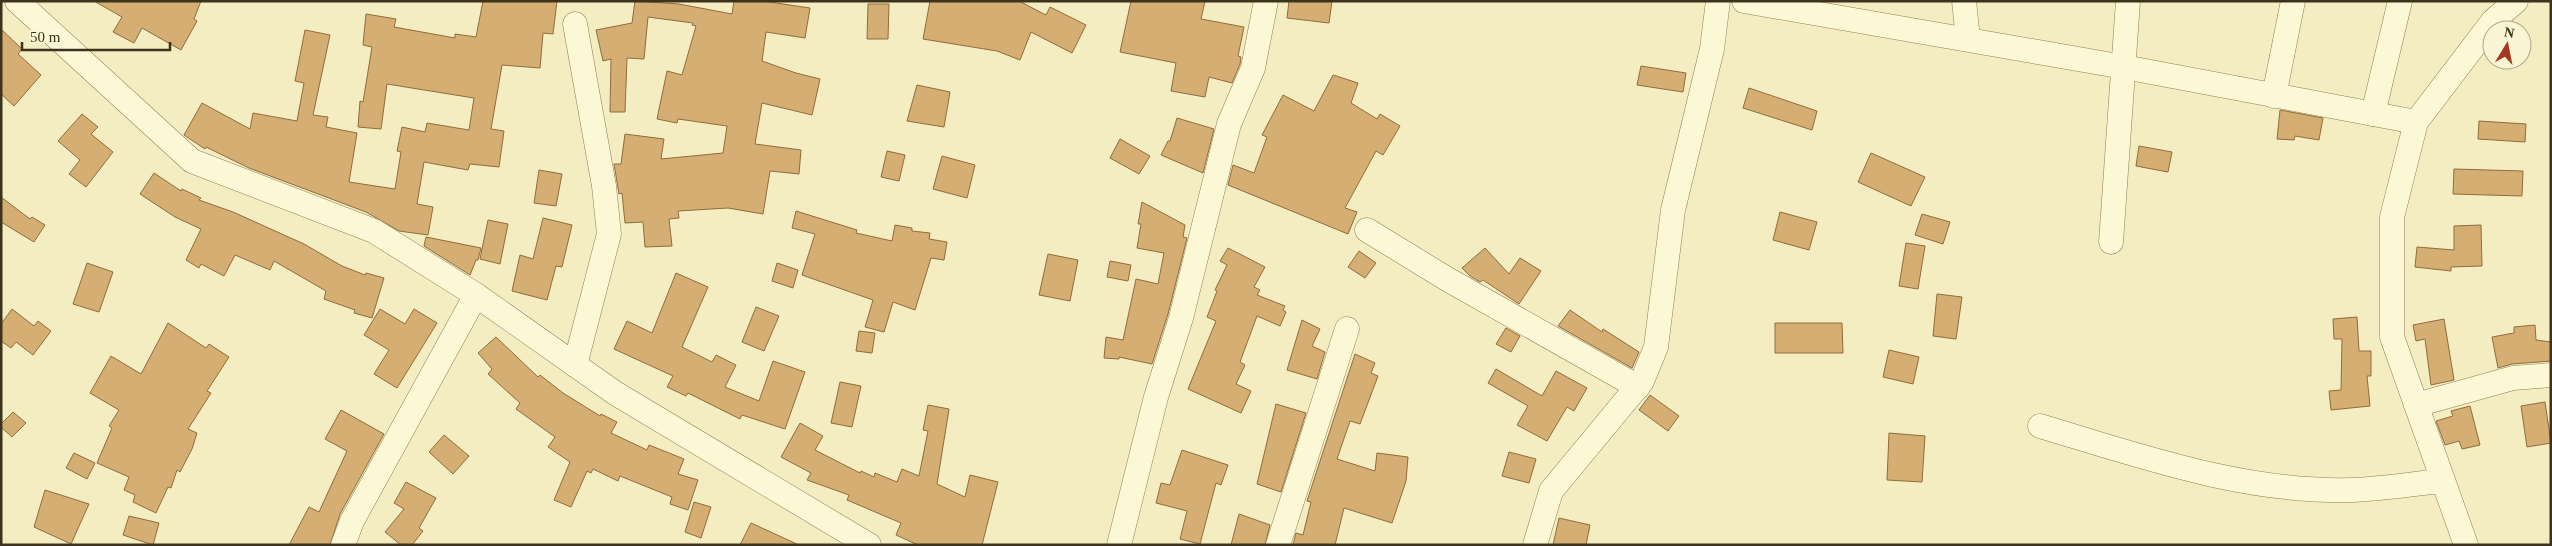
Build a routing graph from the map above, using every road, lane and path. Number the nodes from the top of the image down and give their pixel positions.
1 (17, 1) edge
2 (1266, 1) edge
3 (1718, 1) edge
4 (1744, 1) edge
5 (1964, 1) edge
6 (2128, 1) edge
7 (2293, 1) edge
8 (2400, 1) edge
9 (2516, 1) edge
10 (575, 24) dead end
11 (1968, 39) junction
12 (2124, 66) junction
13 (2274, 96) junction
14 (2373, 114) junction
15 (2416, 122) junction
16 (1367, 230) dead end
17 (2111, 242) dead end
18 (476, 295) junction
19 (1346, 329) dead end
20 (575, 365) junction
21 (2551, 375) edge
22 (1638, 387) junction
23 (2416, 406) junction
24 (2040, 426) dead end
25 (2442, 481) junction
26 (343, 545) edge
27 (869, 545) edge
28 (1119, 545) edge
29 (1278, 545) edge
30 (1535, 545) edge
31 (2466, 545) edge

1 - 18 street
2 - 28 street
3 - 22 street
4 - 11 street
5 - 11 street
6 - 12 street
7 - 13 street
8 - 14 street
9 - 15 street
10 - 20 street
11 - 12 street
12 - 13 street
12 - 17 street
13 - 14 street
14 - 15 street
15 - 23 street
16 - 22 street
18 - 20 street
18 - 26 street
19 - 29 street
20 - 27 street
21 - 23 street
22 - 30 street
23 - 25 street
24 - 25 street
25 - 31 street

